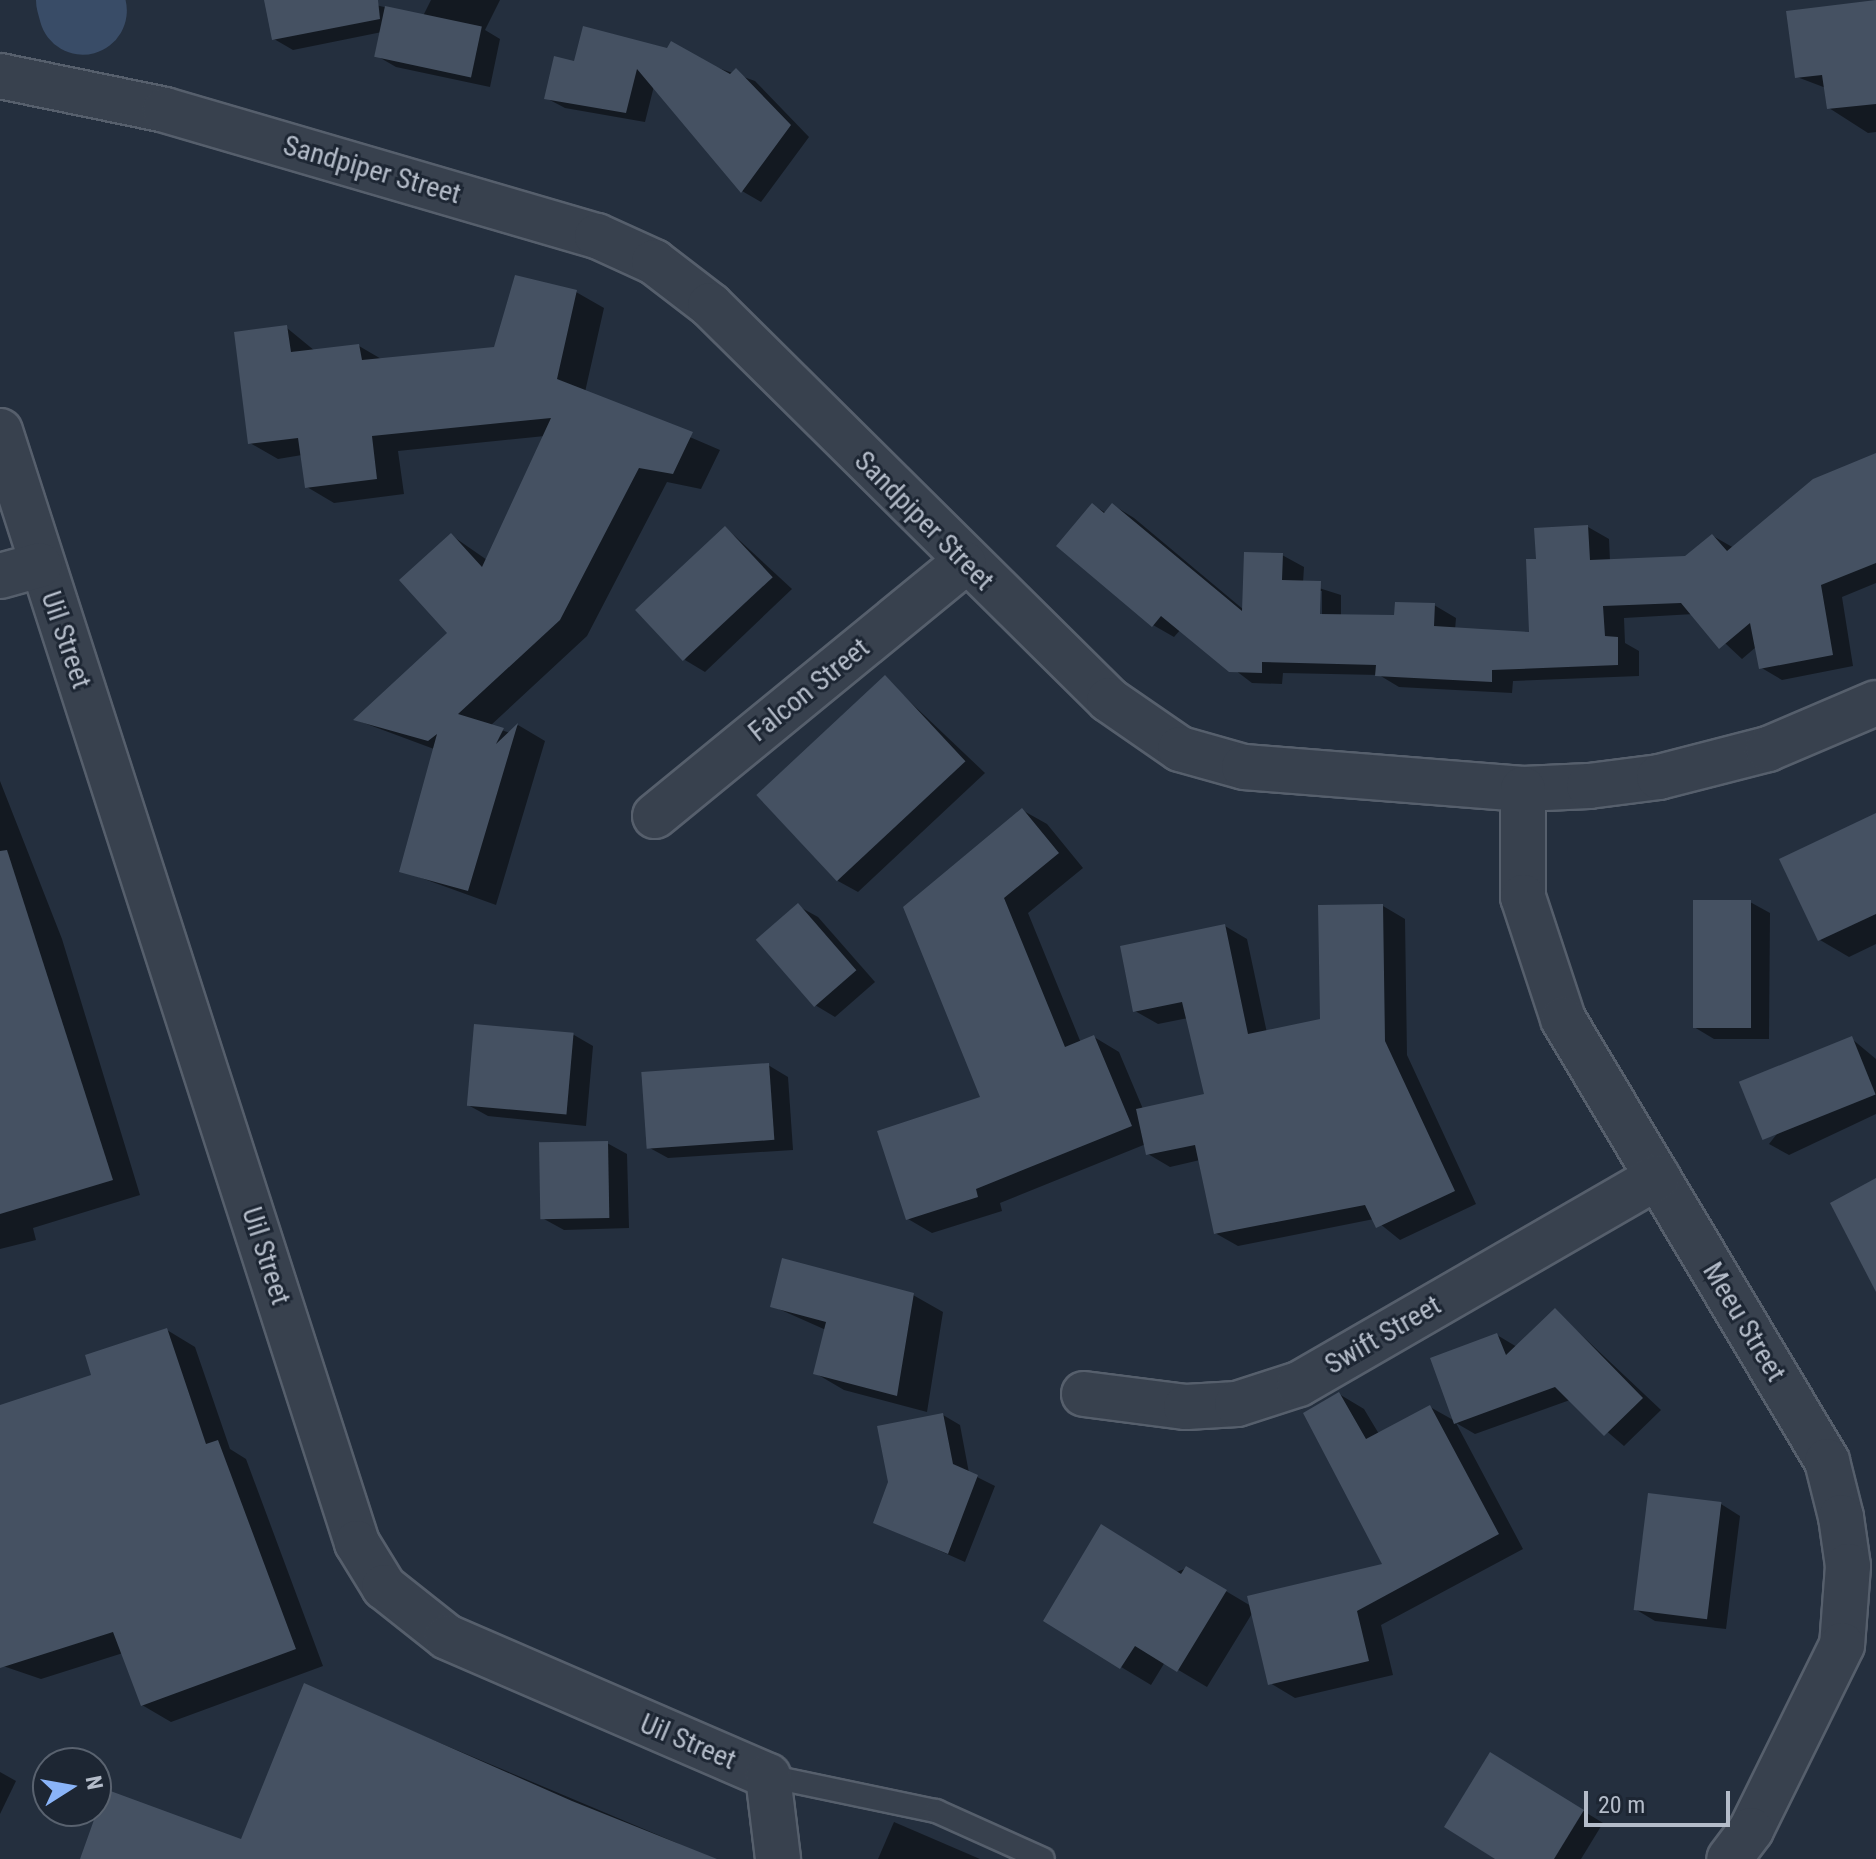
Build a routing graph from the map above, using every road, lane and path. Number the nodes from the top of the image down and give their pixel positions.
1 (0, 76) edge
2 (0, 431) edge
3 (964, 563) junction
4 (20, 570) edge
5 (1876, 703) edge
6 (1523, 789) junction
7 (655, 816) dead end
8 (1657, 1177) junction
9 (1084, 1394) dead end
10 (1859, 1652) edge
11 (768, 1776) junction
12 (778, 1859) edge
13 (1043, 1859) edge
14 (1729, 1859) edge

1 - 3 street, Sandpiper Street
2 - 4 street, Uil Street
3 - 6 street, Sandpiper Street
3 - 7 street, Falcon Street
4 - 11 street, Uil Street
5 - 6 street, Sandpiper Street
6 - 8 street, Meeu Street
8 - 9 street, Swift Street
8 - 10 street, Meeu Street
10 - 14 street, Meeu Street
11 - 12 street, Uil Street
11 - 13 lane

